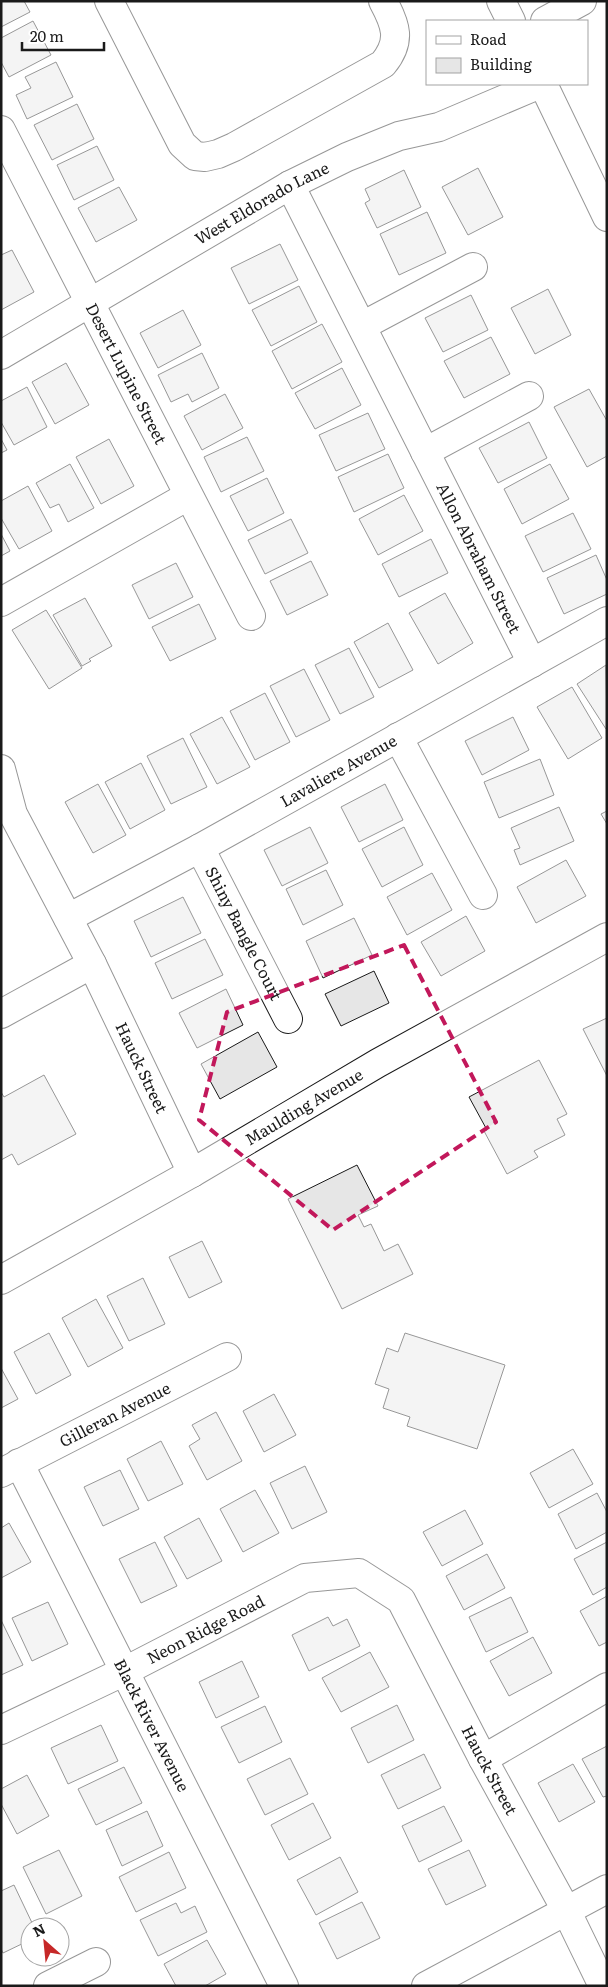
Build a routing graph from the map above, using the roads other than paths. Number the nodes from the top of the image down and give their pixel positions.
1 (109, 1) edge
2 (383, 1) edge
3 (501, 1) edge
4 (582, 1) edge
5 (510, 20) edge
6 (547, 20) edge
7 (539, 85) edge
8 (541, 85) edge
9 (1, 130) edge
10 (290, 186) junction
11 (607, 217) edge
12 (473, 267) dead end
13 (91, 304) junction
14 (362, 326) junction
15 (1, 355) edge
16 (529, 396) dead end
17 (425, 452) junction
18 (188, 496) junction
19 (1, 602) edge
20 (251, 616) dead end
21 (607, 622) edge
22 (532, 663) junction
23 (398, 737) junction
24 (1, 769) edge
25 (200, 848) junction
26 (483, 895) dead end
27 (68, 918) junction
28 (607, 937) edge
29 (92, 964) junction
30 (1, 1014) edge
31 (288, 1019) dead end
32 (192, 1173) junction
33 (1, 1280) edge
34 (227, 1357) dead end
35 (10, 1468) edge
36 (359, 1573) joint
37 (125, 1671) junction
38 (607, 1687) edge
39 (1, 1730) edge
40 (482, 1759) junction
41 (607, 1889) edge
42 (566, 1910) junction
43 (96, 1962) dead end
44 (48, 1986) edge
45 (284, 1986) edge
46 (426, 1986) edge
47 (603, 1986) edge

1 - 2 street
3 - 5 street
4 - 6 street
7 - 10 street, West Eldorado Lane
8 - 11 street
9 - 13 street, Desert Lupine Street
10 - 13 street, West Eldorado Lane
10 - 14 street, Allon Abraham Street
12 - 14 street
13 - 15 street, West Eldorado Lane
13 - 18 street, Desert Lupine Street
14 - 17 street, Allon Abraham Street
16 - 17 street
17 - 22 street, Allon Abraham Street
18 - 19 street
18 - 20 street, Desert Lupine Street
21 - 22 street, Lavaliere Avenue
22 - 23 street, Lavaliere Avenue
23 - 25 street, Lavaliere Avenue
23 - 26 street
24 - 27 street, Hauck Street
25 - 27 street, Lavaliere Avenue
25 - 31 street, Shiny Bangle Court
27 - 29 street, Hauck Street
28 - 32 street, Maulding Avenue
29 - 30 street
29 - 32 street, Hauck Street
32 - 33 street, Maulding Avenue
34 - 35 street, Gilleran Avenue
35 - 37 street, Black River Avenue
36 - 37 street, Neon Ridge Road
36 - 40 street, Hauck Street
37 - 39 street, Neon Ridge Road
37 - 45 street, Black River Avenue
38 - 40 street
40 - 42 street, Hauck Street
41 - 42 street
42 - 46 street
42 - 47 street, Hauck Street
43 - 44 street

